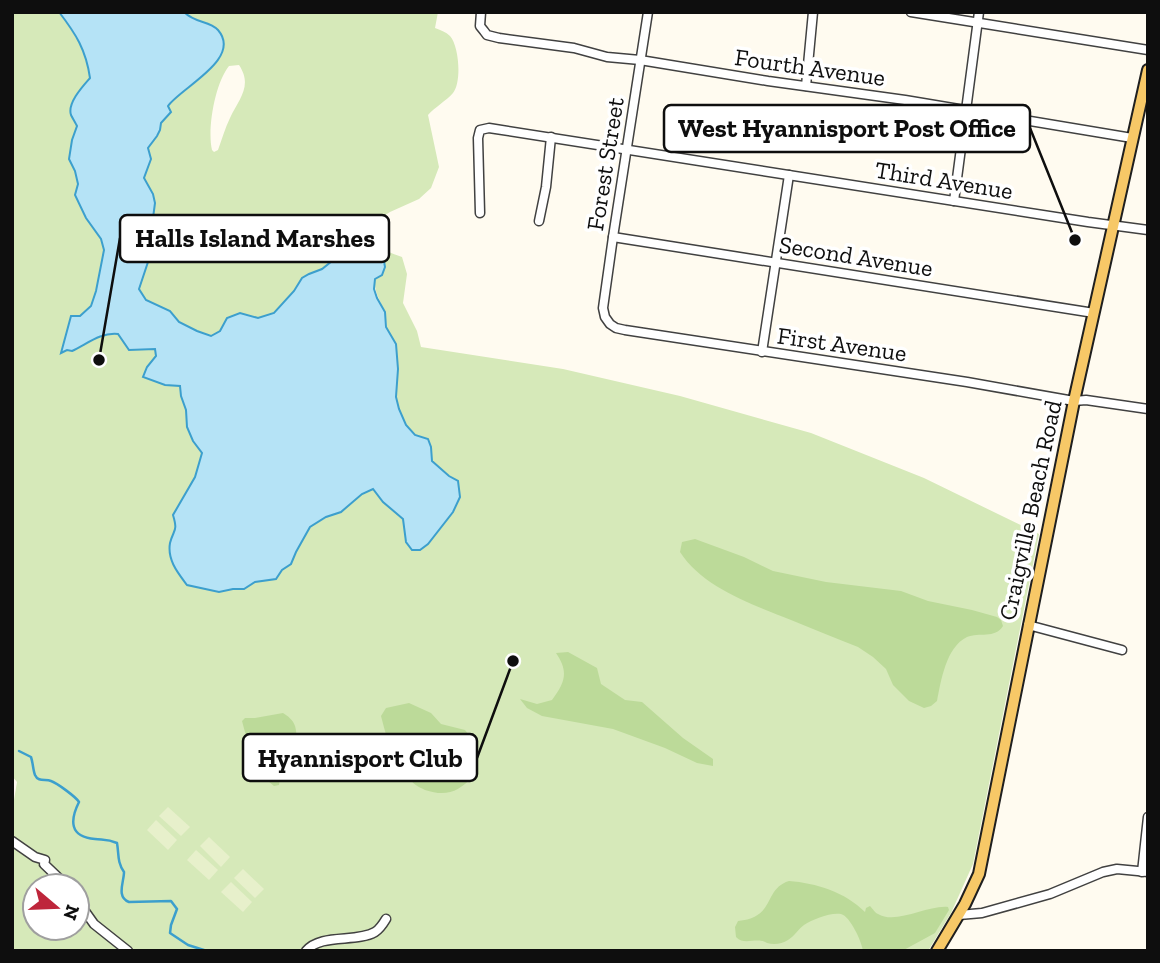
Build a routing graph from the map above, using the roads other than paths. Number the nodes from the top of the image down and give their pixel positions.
1 (481, 12) edge
2 (648, 12) edge
3 (813, 12) edge
4 (911, 12) edge
5 (979, 12) edge
6 (977, 23) junction
7 (1148, 50) edge
8 (640, 60) junction
9 (1148, 70) edge
10 (806, 86) junction
11 (966, 110) junction
12 (551, 138) junction
13 (1132, 138) junction
14 (626, 149) junction
15 (789, 175) junction
16 (954, 201) junction
17 (480, 213) dead end
18 (539, 222) dead end
19 (1113, 226) junction
20 (1148, 230) edge
21 (612, 237) junction
22 (776, 263) junction
23 (1094, 313) junction
24 (607, 321) joint
25 (762, 352) junction
26 (1074, 401) junction
27 (1148, 410) edge
28 (1028, 625) junction
29 (1122, 650) dead end
30 (1148, 817) edge
31 (12, 841) edge
32 (52, 872) edge
33 (1145, 872) edge
34 (959, 915) junction
35 (387, 919) dead end
36 (91, 920) edge
37 (128, 951) edge
38 (306, 951) edge
39 (937, 951) edge

1 - 8 street, Fourth Avenue
2 - 8 street, Forest Street
3 - 10 street
4 - 6 street
5 - 6 street
6 - 7 street
6 - 11 street
8 - 10 street, Fourth Avenue
8 - 14 street, Forest Street
9 - 13 main road, Craigville Beach Road
10 - 11 street, Fourth Avenue
11 - 13 street, Fourth Avenue
11 - 16 street
12 - 14 street, Third Avenue
12 - 17 street, Third Avenue
12 - 18 street
13 - 19 main road, Craigville Beach Road
14 - 15 street, Third Avenue
14 - 21 street, Forest Street
15 - 16 street, Third Avenue
15 - 22 street
16 - 19 street, Third Avenue
19 - 20 street, Third Avenue
19 - 23 main road, Craigville Beach Road
21 - 22 street, Second Avenue
21 - 24 street, Forest Street
22 - 23 street, Second Avenue
22 - 25 street
23 - 26 main road, Craigville Beach Road
24 - 25 street, First Avenue
25 - 26 street, First Avenue
26 - 27 street, First Avenue
26 - 28 main road, Craigville Beach Road
28 - 29 street
28 - 34 main road, Craigville Beach Road
30 - 33 street
31 - 32 street
33 - 34 street
34 - 39 main road, Craigville Beach Road
35 - 38 street
36 - 37 street

